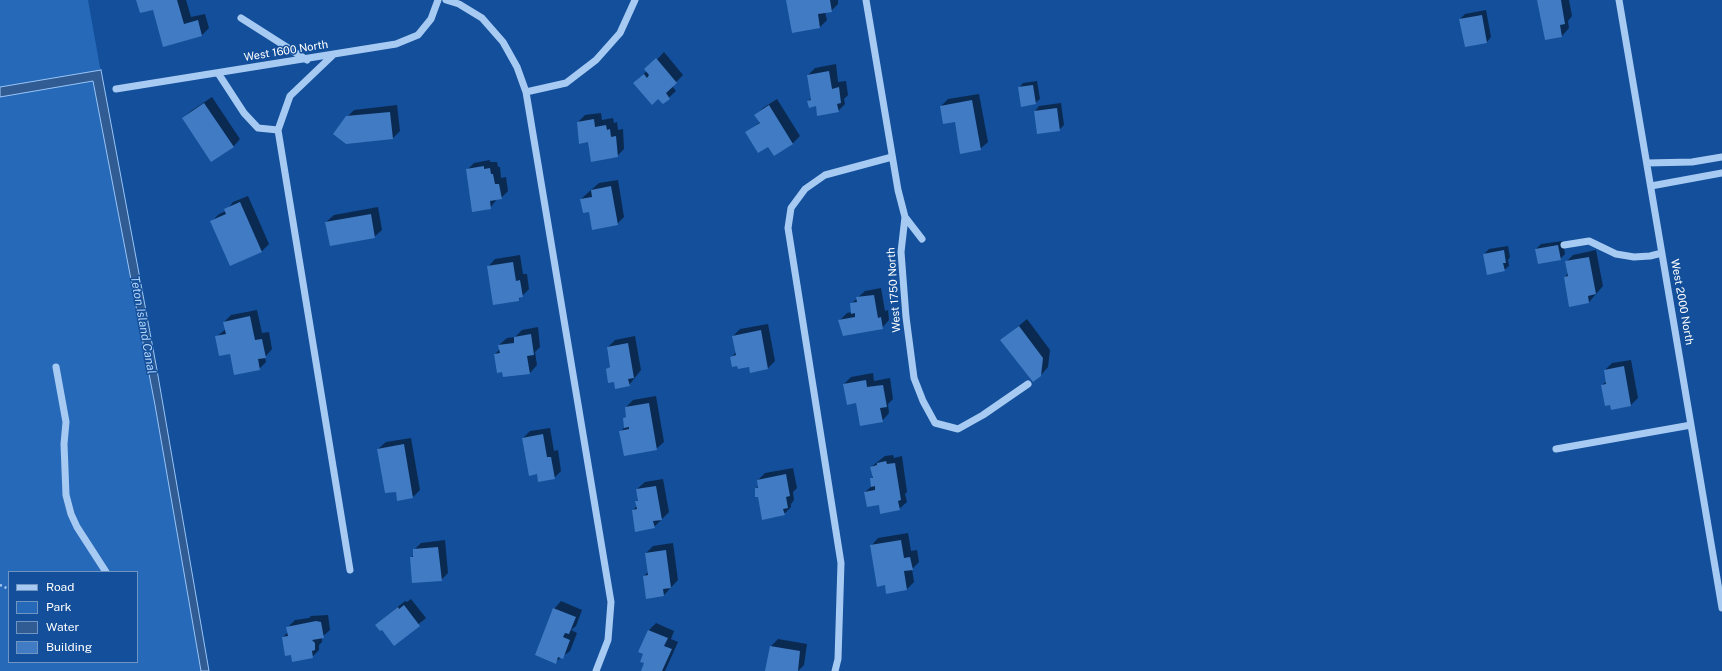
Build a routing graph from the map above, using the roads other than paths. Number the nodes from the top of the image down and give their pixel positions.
1 (438, 0) edge
2 (446, 0) edge
3 (635, 0) edge
4 (866, 0) edge
5 (1620, 0) edge
6 (241, 18) dead end
7 (333, 55) junction
8 (308, 60) junction
9 (218, 73) junction
10 (116, 89) dead end
11 (526, 92) junction
12 (278, 130) junction
13 (892, 157) junction
14 (1722, 157) edge
15 (1647, 164) junction
16 (1722, 173) edge
17 (1651, 186) junction
18 (905, 217) junction
19 (922, 239) dead end
20 (1564, 246) dead end
21 (1662, 252) junction
22 (56, 367) dead end
23 (1028, 384) dead end
24 (1692, 425) junction
25 (1556, 449) dead end
26 (350, 570) dead end
27 (105, 571) edge
28 (1722, 608) edge
29 (596, 671) edge
30 (835, 671) edge

1 - 7 street, West 1600 North
2 - 11 street
3 - 11 street
4 - 13 street, West 1750 North
5 - 15 street, West 2000 North
6 - 8 street
7 - 8 street, West 1600 North
7 - 12 street
8 - 9 street, West 1600 North
9 - 10 street, West 1600 North
9 - 12 street
11 - 29 street
12 - 26 street
13 - 18 street, West 1750 North
13 - 30 street
14 - 15 street
15 - 17 street, West 2000 North
16 - 17 street
17 - 21 street, West 2000 North
18 - 19 street
18 - 23 street, West 1750 North
20 - 21 street
21 - 24 street, West 2000 North
22 - 27 street
24 - 25 street
24 - 28 street, West 2000 North

